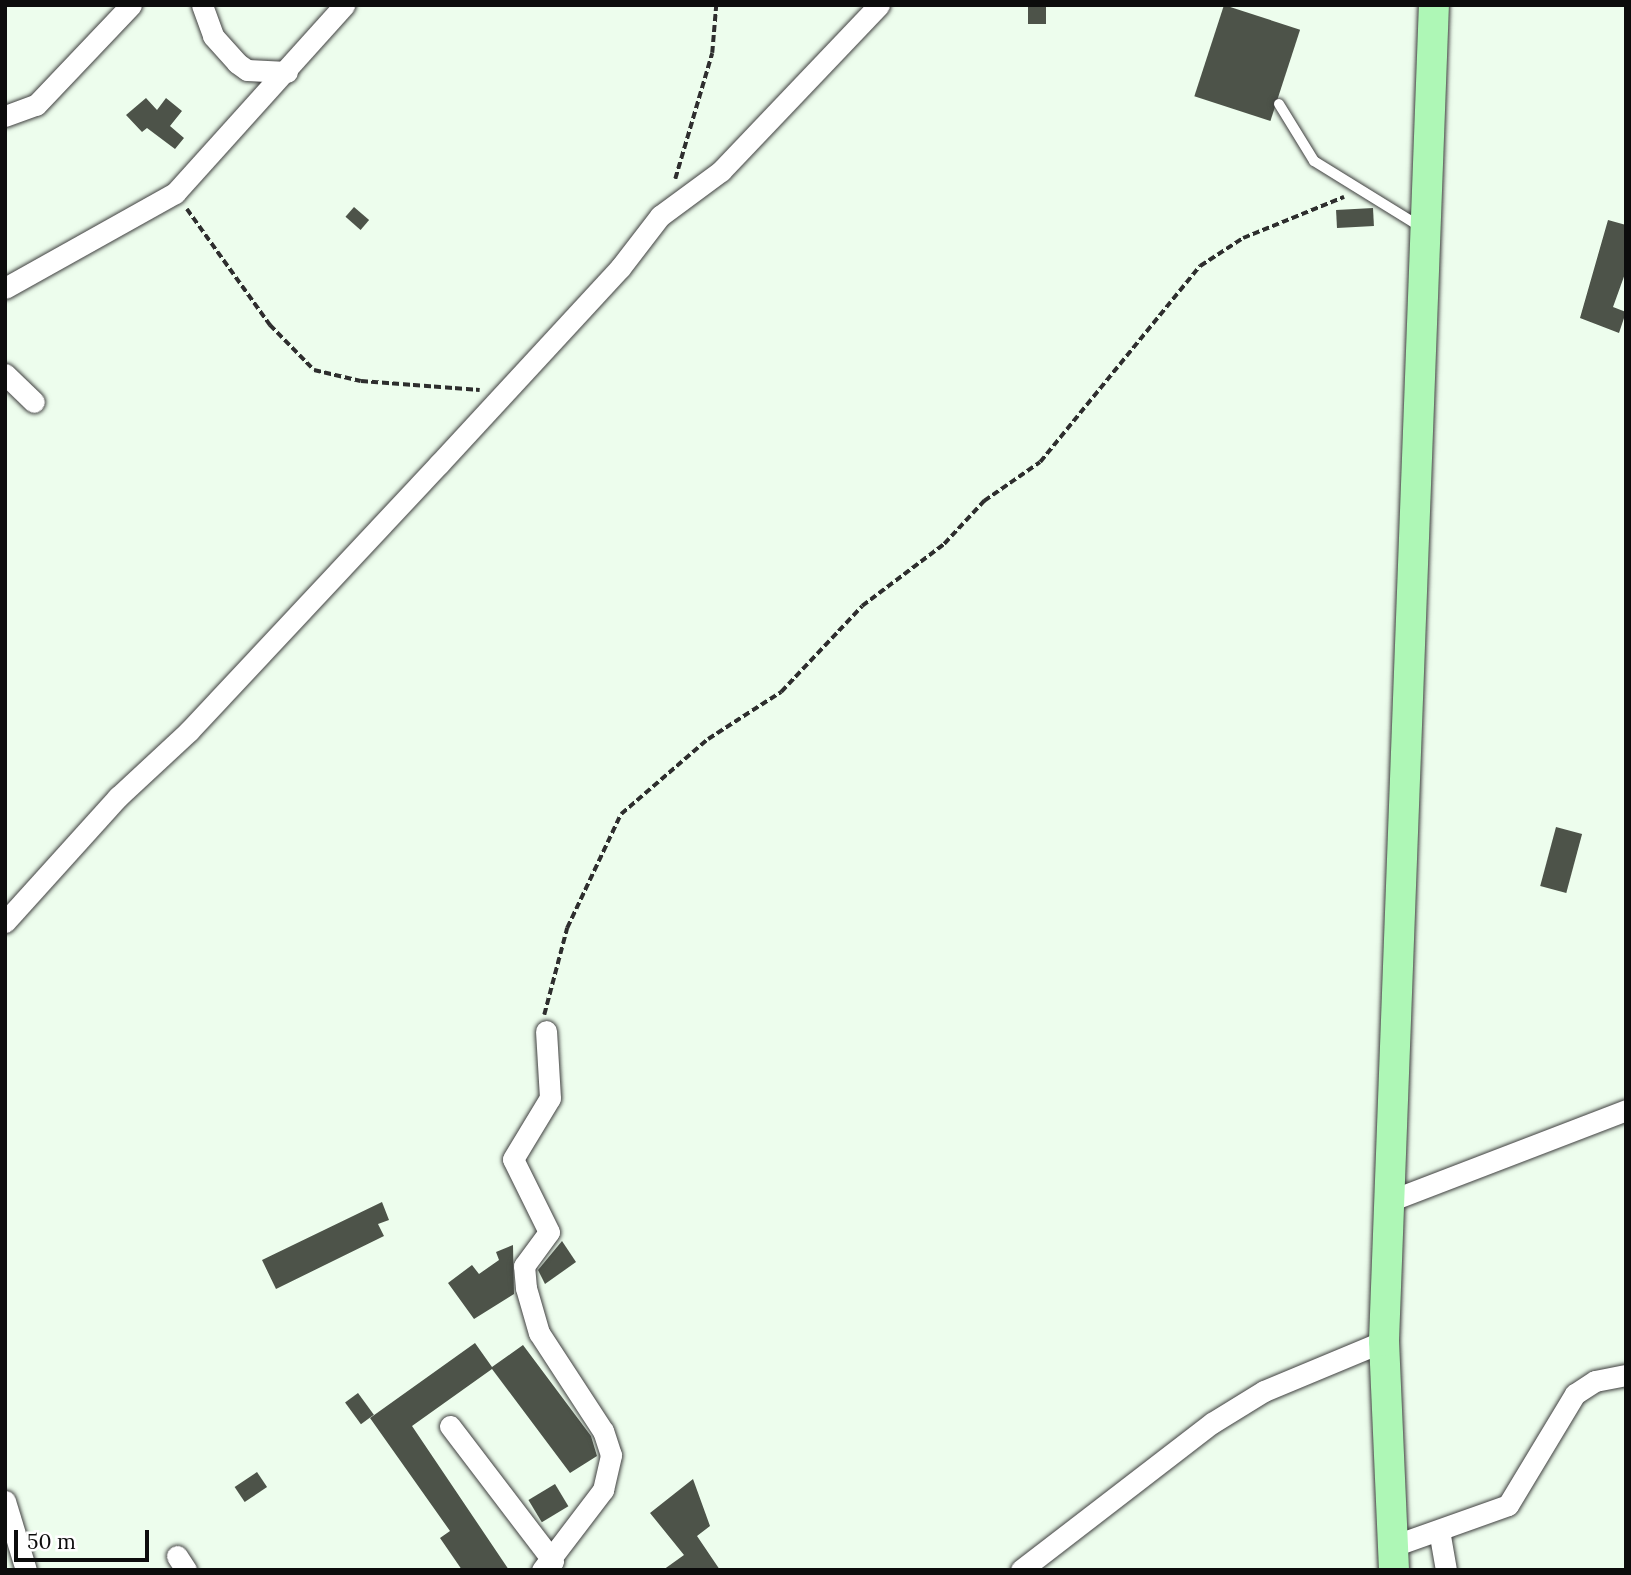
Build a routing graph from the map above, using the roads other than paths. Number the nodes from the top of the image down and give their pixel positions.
1 (131, 5) edge
2 (202, 5) edge
3 (344, 5) edge
4 (879, 5) edge
5 (1434, 5) edge
6 (287, 72) junction
7 (1279, 104) dead end
8 (5, 116) edge
9 (1423, 228) junction
10 (5, 288) edge
11 (5, 374) edge
12 (34, 402) dead end
13 (5, 922) edge
14 (546, 1031) road end
15 (1626, 1110) edge
16 (1392, 1200) junction
17 (1384, 1341) junction
18 (1626, 1375) edge
19 (450, 1426) dead end
20 (5, 1501) edge
21 (1439, 1530) junction
22 (11, 1536) edge
23 (1393, 1558) edge
24 (550, 1566) edge
25 (26, 1570) edge
26 (1021, 1570) edge
27 (1446, 1570) edge

1 - 8 street
2 - 6 street
3 - 6 street
4 - 13 street
5 - 9 street
6 - 10 street
7 - 9 lane
9 - 16 street
11 - 12 street
14 - 24 street
15 - 16 street
16 - 17 street
17 - 23 street
17 - 26 street
18 - 21 street
19 - 24 street
20 - 22 street
21 - 23 street
21 - 27 street
22 - 25 street

